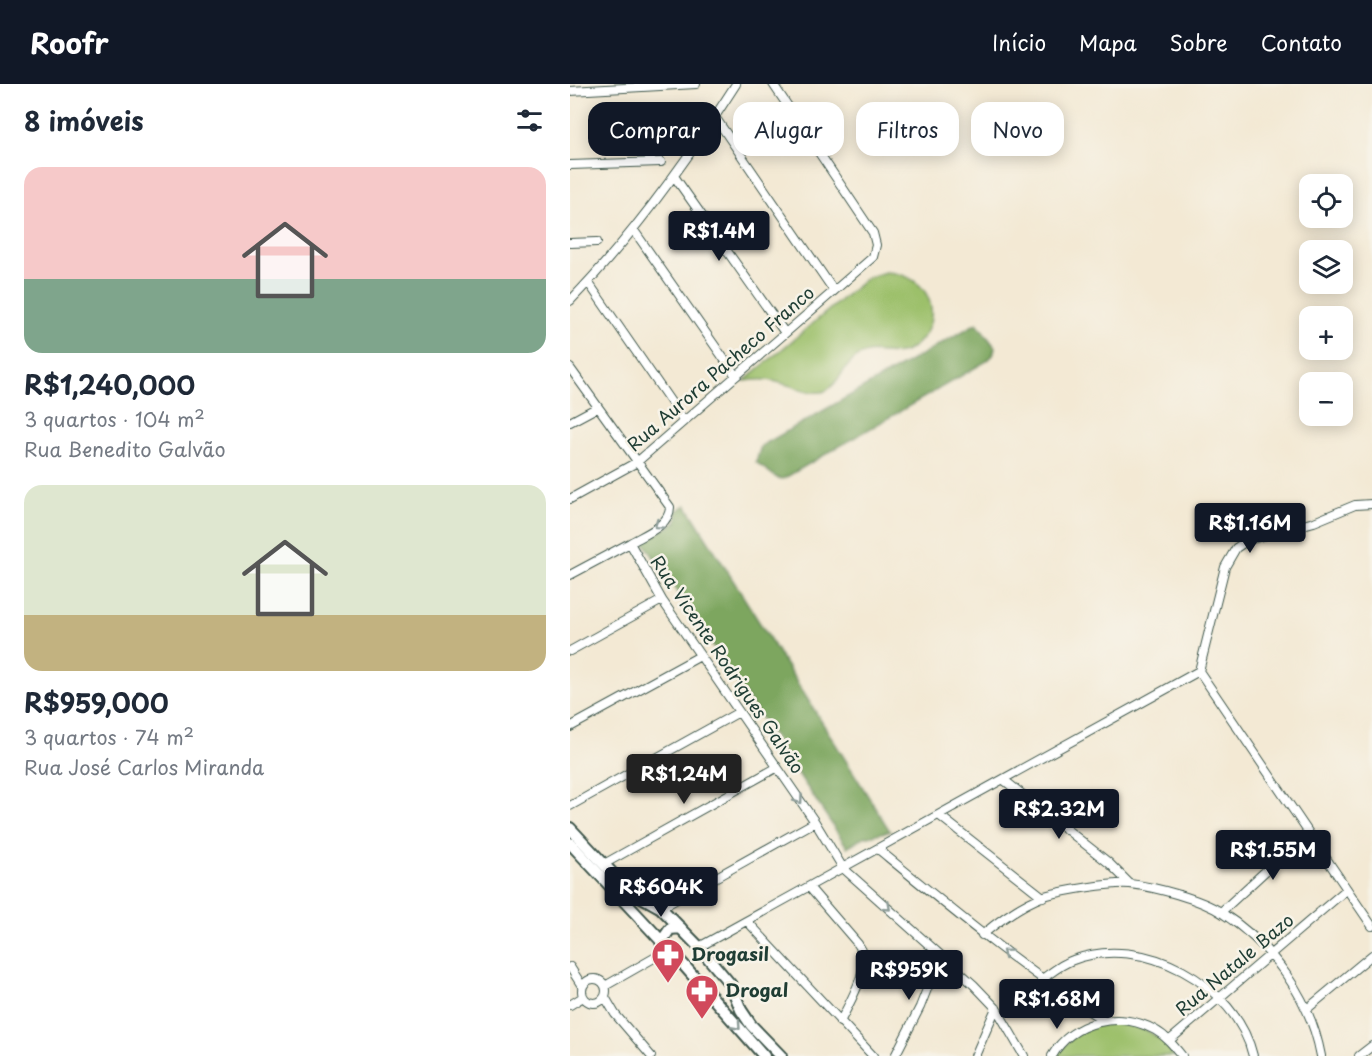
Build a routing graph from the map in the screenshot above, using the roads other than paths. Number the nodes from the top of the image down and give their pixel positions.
1 (696, 84) edge
2 (736, 84) edge
3 (773, 84) edge
4 (586, 87) edge
5 (570, 92) edge
6 (721, 108) edge
7 (721, 126) edge
8 (688, 156) edge
9 (661, 162) dead end
10 (570, 165) edge
11 (674, 176) junction
12 (633, 229) junction
13 (597, 242) dead end
14 (570, 243) edge
15 (588, 282) junction
16 (834, 291) junction
17 (570, 301) edge
18 (785, 333) junction
19 (570, 368) edge
20 (736, 376) junction
21 (598, 407) junction
22 (684, 421) junction
23 (570, 422) edge
24 (637, 462) junction
25 (570, 499) edge
26 (1372, 504) edge
27 (630, 543) junction
28 (570, 575) edge
29 (662, 600) junction
30 (570, 651) edge
31 (700, 656) junction
32 (1199, 671) junction
33 (739, 712) junction
34 (570, 727) edge
35 (776, 768) junction
36 (1004, 780) junction
37 (570, 806) edge
38 (939, 816) junction
39 (814, 822) junction
40 (570, 828) edge
41 (1308, 832) junction
42 (570, 843) edge
43 (878, 849) junction
44 (604, 864) junction
45 (843, 868) junction
46 (1129, 884) junction
47 (809, 887) junction
48 (1347, 889) junction
49 (1042, 897) junction
50 (661, 908) junction
51 (1221, 912) junction
52 (747, 921) junction
53 (1372, 927) edge
54 (681, 928) junction
55 (982, 935) junction
56 (665, 946) junction
57 (699, 947) junction
58 (1271, 954) junction
59 (1372, 955) edge
60 (940, 956) junction
61 (681, 962) junction
62 (712, 963) junction
63 (572, 968) edge
64 (590, 979) junction
65 (1041, 980) junction
66 (582, 986) junction
67 (605, 986) junction
68 (583, 997) junction
69 (605, 997) junction
70 (1219, 998) junction
71 (598, 1003) junction
72 (570, 1005) edge
73 (996, 1008) junction
74 (1307, 1009) junction
75 (615, 1014) junction
76 (1103, 1020) junction
77 (840, 1022) junction
78 (1170, 1041) junction
79 (1372, 1046) edge
80 (646, 1055) edge
81 (764, 1056) edge
82 (781, 1056) edge
83 (873, 1056) edge
84 (895, 1056) edge
85 (975, 1056) edge
86 (1024, 1056) edge
87 (1052, 1056) edge
88 (1182, 1056) edge
89 (1253, 1056) edge
90 (1322, 1056) edge
91 (1359, 1056) edge

1 - 4 street
2 - 6 street
3 - 16 street, Rua Aurora Pacheco Franco
4 - 5 street
7 - 16 street
8 - 11 street
9 - 10 street
11 - 12 street
11 - 18 street
12 - 15 street
12 - 20 street
13 - 14 street
15 - 17 street
15 - 22 street
16 - 18 street, Rua Aurora Pacheco Franco
18 - 20 street, Rua Aurora Pacheco Franco
19 - 21 street
20 - 22 street, Rua Aurora Pacheco Franco
21 - 23 street
21 - 24 street
22 - 24 street, Rua Aurora Pacheco Franco
24 - 25 street, Rua Aurora Pacheco Franco
24 -> 27 street, Rua Vicente Rodrigues Galvão
26 - 32 street
27 - 28 street
27 - 29 street, Rua Vicente Rodrigues Galvão
29 - 30 street
29 - 31 street, Rua Vicente Rodrigues Galvão
31 - 33 street, Rua Vicente Rodrigues Galvão
31 - 34 street
32 - 36 street
32 - 41 street
33 - 35 street, Rua Vicente Rodrigues Galvão
33 - 37 street
35 -> 39 street, Rua Vicente Rodrigues Galvão
35 - 44 street
36 - 38 street
36 - 46 street
38 - 43 street
38 - 49 street
39 - 45 street, Rua Vicente Rodrigues Galvão
39 - 50 street
40 - 44 main road
41 - 48 street
41 - 51 street
42 - 56 main road
43 - 45 street
43 - 55 street
44 - 50 main road
45 - 47 street
45 -> 60 street, Rua Vicente Rodrigues Galvão
46 - 49 street
46 - 51 street
47 - 52 street
47 - 77 street
48 - 53 street
48 - 58 street, Rua Natale Bazo
49 - 55 street
50 - 54 main road
51 - 58 street
52 - 57 street
52 - 77 street
54 - 56 main road
54 - 57 main road
65 -> 55 street
56 - 61 main road
56 - 67 street
57 - 62 main road
58 - 70 street, Rua Natale Bazo
58 - 74 street
59 - 74 street
60 - 73 street, Rua Vicente Rodrigues Galvão
60 - 84 street
61 - 62 main road
61 -> 81 main road
62 - 82 main road
63 - 64 street
63 - 66 street
64 - 66 street
64 - 67 street
65 - 70 street
65 - 76 street
66 - 68 street
67 - 69 street
68 - 71 street
68 - 72 street
69 - 71 street
69 - 75 street
70 - 78 street, Rua Natale Bazo
70 - 89 street
71 - 75 street
73 - 85 street
73 - 86 street, Rua Vicente Rodrigues Galvão
74 - 90 street
75 - 80 street
76 - 78 street
76 - 87 street
77 - 83 street
78 - 88 street
79 - 91 street

